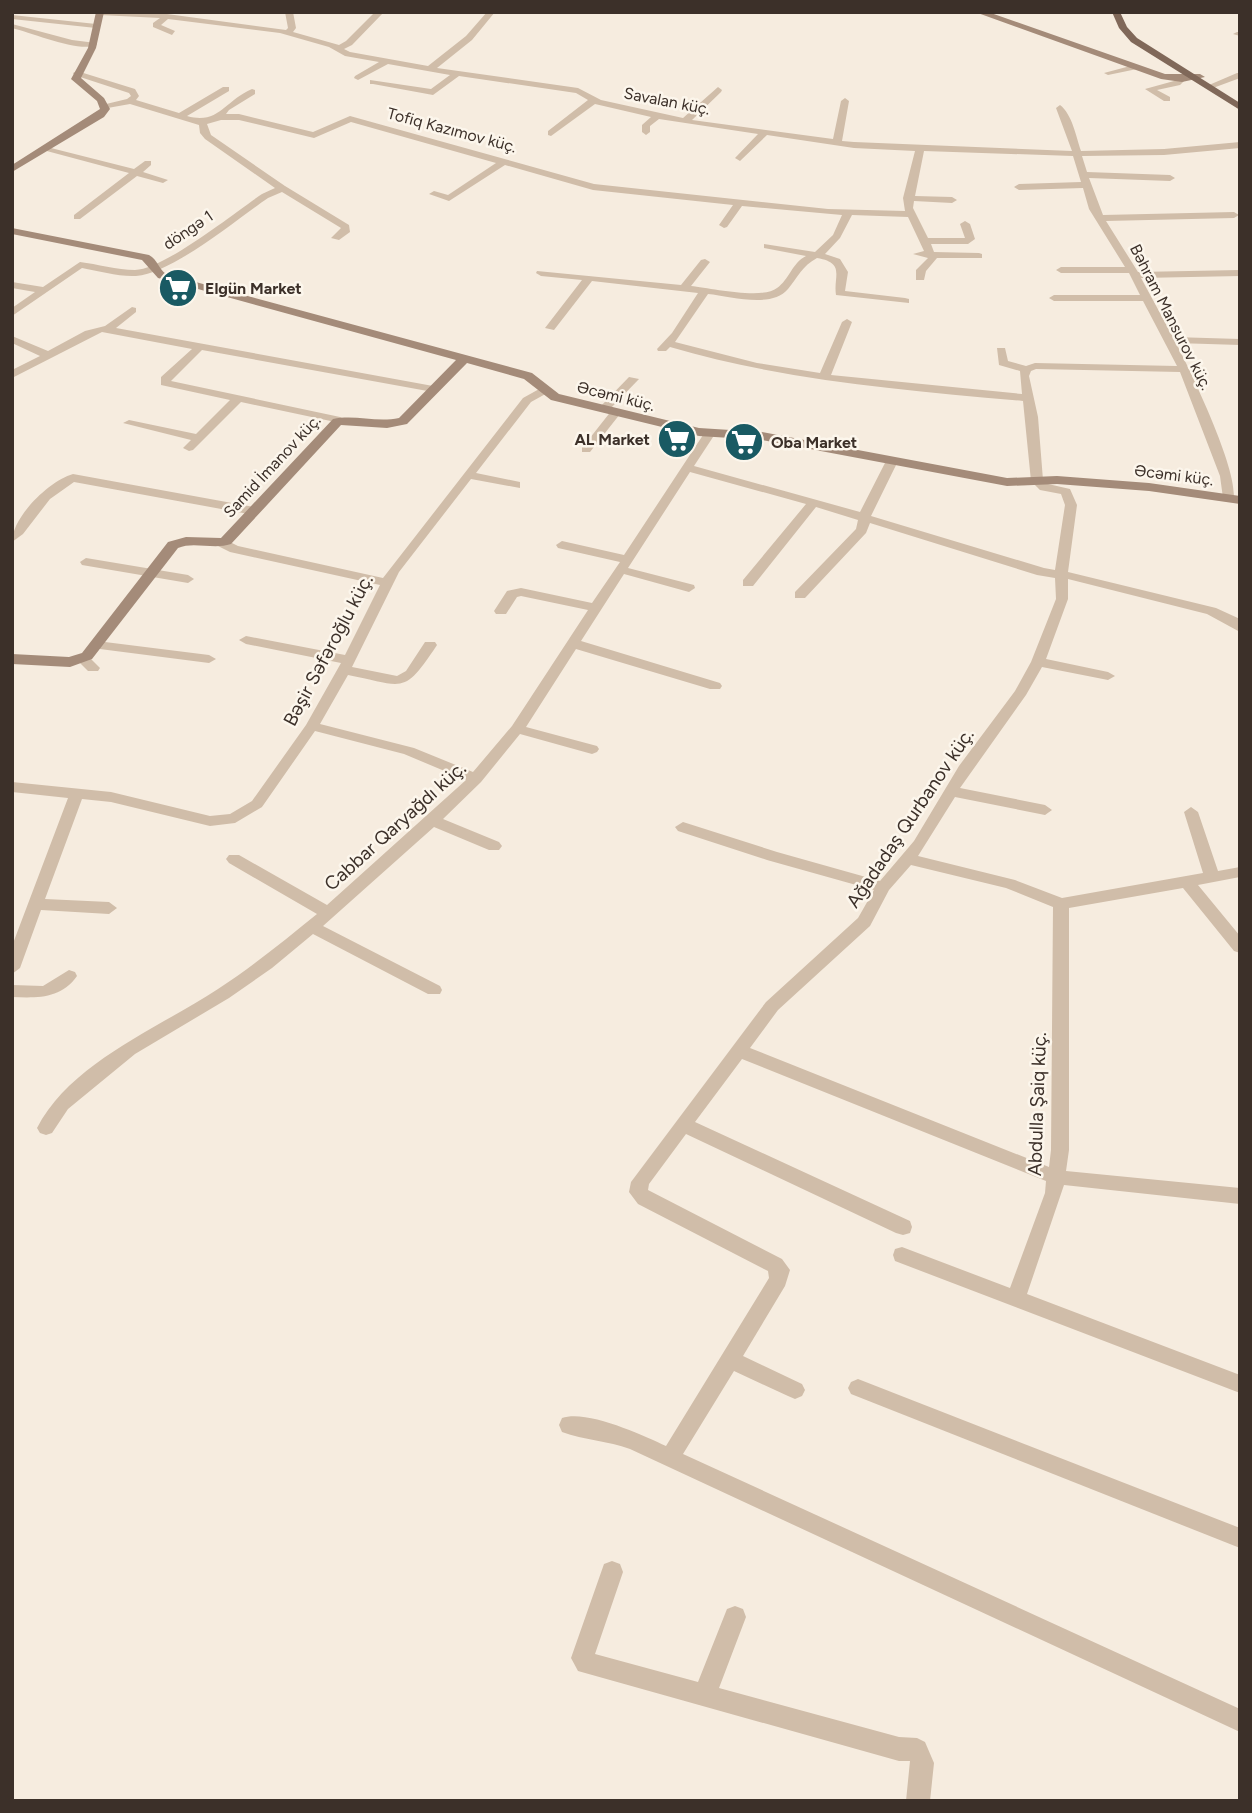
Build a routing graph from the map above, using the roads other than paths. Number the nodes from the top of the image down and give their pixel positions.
1 (289, 12) edge
2 (380, 12) edge
3 (491, 12) edge
4 (979, 12) edge
5 (1116, 12) edge
6 (1123, 12) edge
7 (100, 13) edge
8 (167, 16) junction
9 (12, 17) edge
10 (12, 26) edge
11 (96, 26) junction
12 (25, 29) junction
13 (172, 33) dead end
14 (287, 33) junction
15 (12, 34) edge
16 (93, 45) junction
17 (338, 49) junction
18 (385, 62) junction
19 (1134, 67) junction
20 (431, 68) junction
21 (77, 73) junction
22 (1108, 73) dead end
23 (457, 74) junction
24 (1240, 75) edge
25 (358, 78) dead end
26 (1197, 78) junction
27 (1182, 79) junction
28 (373, 82) dead end
29 (1213, 85) junction
30 (226, 89) dead end
31 (718, 90) dead end
32 (252, 92) dead end
33 (1167, 99) dead end
34 (594, 100) junction
35 (130, 101) junction
36 (845, 102) dead end
37 (1240, 102) edge
38 (105, 107) junction
39 (1240, 107) edge
40 (1060, 108) dead end
41 (658, 115) junction
42 (180, 116) junction
43 (220, 117) junction
44 (685, 121) junction
45 (202, 123) junction
46 (766, 131) junction
47 (646, 132) dead end
48 (551, 133) dead end
49 (837, 143) junction
50 (1238, 147) edge
51 (46, 148) junction
52 (920, 149) junction
53 (1126, 153) junction
54 (1077, 154) junction
55 (740, 158) dead end
56 (505, 161) junction
57 (148, 163) dead end
58 (1136, 166) dead end
59 (12, 169) edge
60 (135, 173) junction
61 (1170, 177) dead end
62 (163, 180) dead end
63 (1085, 180) junction
64 (1019, 187) dead end
65 (282, 188) junction
66 (433, 194) dead end
67 (908, 198) junction
68 (952, 200) dead end
69 (740, 202) junction
70 (848, 213) junction
71 (909, 214) junction
72 (1234, 215) dead end
73 (77, 217) dead end
74 (1100, 219) junction
75 (965, 224) dead end
76 (724, 225) dead end
77 (12, 231) edge
78 (336, 238) dead end
79 (926, 241) junction
80 (767, 246) dead end
81 (918, 254) dead end
82 (932, 254) junction
83 (816, 255) junction
84 (979, 256) dead end
85 (705, 262) dead end
86 (154, 268) junction
87 (1061, 270) dead end
88 (1134, 272) junction
89 (541, 273) dead end
90 (1240, 273) edge
91 (589, 278) junction
92 (920, 278) dead end
93 (12, 285) edge
94 (44, 290) junction
95 (682, 290) junction
96 (704, 292) junction
97 (1054, 298) dead end
98 (1146, 298) junction
99 (905, 301) dead end
100 (132, 310) dead end
101 (12, 313) edge
102 (847, 321) dead end
103 (550, 328) dead end
104 (107, 330) junction
105 (13, 340) edge
106 (1169, 340) junction
107 (1240, 342) edge
108 (201, 346) junction
109 (1001, 350) dead end
110 (47, 355) junction
111 (464, 359) junction
112 (1026, 369) junction
113 (1184, 369) junction
114 (12, 375) edge
115 (824, 378) junction
116 (633, 379) dead end
117 (433, 389) junction
118 (545, 390) junction
119 (1029, 398) junction
120 (238, 399) junction
121 (610, 411) junction
122 (340, 420) junction
123 (129, 424) dead end
124 (709, 434) junction
125 (199, 438) junction
126 (189, 448) dead end
127 (586, 450) dead end
128 (892, 461) junction
129 (689, 468) junction
130 (470, 475) junction
131 (1037, 481) junction
132 (516, 485) dead end
133 (1234, 499) edge
134 (814, 502) junction
135 (254, 511) junction
136 (863, 517) junction
137 (12, 519) edge
138 (26, 522) junction
139 (12, 538) edge
140 (222, 543) junction
141 (562, 545) dead end
142 (86, 562) dead end
143 (626, 565) junction
144 (152, 573) junction
145 (1061, 575) junction
146 (188, 579) dead end
147 (386, 582) junction
148 (748, 583) dead end
149 (689, 589) dead end
150 (800, 595) dead end
151 (597, 608) junction
152 (501, 611) dead end
153 (1240, 628) edge
154 (246, 640) dead end
155 (575, 644) junction
156 (97, 645) junction
157 (430, 645) dead end
158 (12, 659) edge
159 (209, 659) dead end
160 (1038, 662) junction
161 (346, 665) junction
162 (1108, 676) dead end
163 (715, 686) dead end
164 (312, 726) junction
165 (517, 729) junction
166 (592, 749) dead end
167 (476, 779) junction
168 (12, 786) edge
169 (951, 791) junction
170 (77, 793) junction
171 (1045, 810) dead end
172 (1191, 812) dead end
173 (434, 821) junction
174 (683, 827) dead end
175 (494, 846) dead end
176 (234, 859) dead end
177 (909, 859) junction
178 (1240, 872) edge
179 (1212, 877) junction
180 (1186, 882) junction
181 (883, 887) junction
182 (35, 904) junction
183 (1061, 904) junction
184 (109, 908) dead end
185 (328, 913) junction
186 (312, 927) junction
187 (1240, 947) edge
188 (12, 968) edge
189 (69, 976) dead end
190 (12, 990) edge
191 (434, 990) dead end
192 (740, 1051) junction
193 (683, 1124) junction
194 (46, 1128) dead end
195 (1056, 1177) junction
196 (1240, 1196) edge
197 (903, 1227) dead end
198 (902, 1255) dead end
199 (1016, 1298) junction
200 (729, 1359) junction
201 (1240, 1384) edge
202 (858, 1388) dead end
203 (795, 1390) dead end
204 (569, 1425) dead end
205 (670, 1457) junction
206 (1240, 1538) edge
207 (612, 1572) dead end
208 (735, 1617) dead end
209 (705, 1695) junction
210 (1240, 1721) edge
211 (918, 1801) edge

1 - 14 street
2 - 17 street
3 - 20 street
4 - 19 street
5 - 26 main road
6 - 26 main road
7 - 8 street, Savalan küç.
7 - 11 street
8 - 13 street
8 - 14 street, Savalan küç.
9 - 11 street
10 - 12 street
11 - 16 street
12 - 15 street
12 - 16 street
14 - 17 street, Savalan küç.
16 - 21 street
17 - 18 street, Savalan küç.
18 - 20 street, Savalan küç.
18 - 25 street
19 - 22 street
19 - 27 street
20 - 23 street, Savalan küç.
21 - 35 street
21 - 38 street
23 - 28 street
23 - 34 street, Savalan küç.
24 - 29 street
26 - 27 street
26 - 29 main road
26 - 39 main road
27 - 33 street
29 - 37 main road
30 - 42 street
31 - 44 street
32 - 43 street
34 - 41 street, Savalan küç.
34 - 48 street
35 - 38 street
35 - 42 street
36 - 49 street
38 - 51 street
40 - 54 street, Bəhram Mansurov küç.
41 - 44 street, Savalan küç.
41 - 47 street
42 - 45 street
43 - 45 street, Tofiq Kazımov küç.
43 - 56 street, Tofiq Kazımov küç.
44 - 46 street, Savalan küç.
45 - 65 street
46 - 49 street, Savalan küç.
46 - 55 street
49 - 52 street, Savalan küç.
50 - 53 street, Savalan küç.
51 - 59 street
51 - 60 street
52 - 54 street, Savalan küç.
52 - 67 street
53 - 54 street, Savalan küç.
53 - 58 street
54 - 63 street, Bəhram Mansurov küç.
56 - 66 street
56 - 69 street, Tofiq Kazımov küç.
57 - 60 street
60 - 62 street
60 - 73 street
61 - 63 street
63 - 64 street
63 - 74 street, Bəhram Mansurov küç.
65 - 78 street
65 - 86 street, döngə 1
67 - 68 street
67 - 71 street
69 - 70 street, Tofiq Kazımov küç.
69 - 76 street
70 - 71 street, Tofiq Kazımov küç.
70 - 83 street
71 - 79 street
72 - 74 street
74 - 88 street, Bəhram Mansurov küç.
75 - 79 street
77 - 86 street, Əcəmi küç.
79 - 82 street
80 - 83 street
81 - 82 street
82 - 84 street
82 - 92 street
83 - 96 street
83 - 99 street
85 - 95 street
86 - 94 street, döngə 1
86 - 111 street, Əcəmi küç.
87 - 88 street
88 - 90 street
88 - 98 street, Bəhram Mansurov küç.
89 - 91 street
91 - 95 street
91 - 103 street
93 - 94 street
94 - 101 street, döngə 1
95 - 96 street
96 - 115 street
97 - 98 street
98 - 106 street, Bəhram Mansurov küç.
100 - 104 street
102 - 115 street
104 - 108 street
104 - 110 street
105 - 110 street
106 - 107 street
106 - 113 street, Bəhram Mansurov küç.
108 - 117 street
108 - 120 street
109 - 112 street
110 - 114 street
111 - 117 street, Samid İmanov küç.
111 - 118 street, Əcəmi küç.
112 - 113 street
112 - 119 street
113 - 133 street, Bəhram Mansurov küç.
115 - 119 street
116 - 121 street
117 - 122 street, Samid İmanov küç.
118 - 121 street, Əcəmi küç.
118 - 130 street, Bəşir Səfəroğlu küç.
119 - 131 street
120 - 122 street
120 - 125 street
121 - 124 street, Əcəmi küç.
121 - 127 street
122 - 135 street, Samid İmanov küç.
123 - 125 street
124 - 128 street, Əcəmi küç.
124 - 129 street, Cabbar Qaryağdı küç.
125 - 126 street
128 - 131 street, Əcəmi küç.
128 - 136 street
129 - 134 street
129 - 143 street, Cabbar Qaryağdı küç.
130 - 132 street
130 - 147 street, Bəşir Səfəroğlu küç.
131 - 133 street, Əcəmi küç.
131 - 145 street, Ağadadaş Qurbanov küç.
134 - 136 street
134 - 148 street
135 - 138 street
135 - 140 street, Samid İmanov küç.
136 - 145 street
136 - 150 street
137 - 138 street
138 - 139 street
140 - 144 street, Samid İmanov küç.
140 - 147 street
141 - 143 street
142 - 144 street
143 - 149 street
143 - 151 street, Cabbar Qaryağdı küç.
144 - 146 street
144 - 156 street, Samid İmanov küç.
145 - 153 street
145 - 160 street, Ağadadaş Qurbanov küç.
147 - 161 street, Bəşir Səfəroğlu küç.
151 - 152 street
151 - 155 street, Cabbar Qaryağdı küç.
154 - 161 street
155 - 163 street
155 - 165 street, Cabbar Qaryağdı küç.
156 - 158 street, Samid İmanov küç.
156 - 159 street
157 - 161 street
160 - 162 street
160 - 169 street, Ağadadaş Qurbanov küç.
161 - 164 street, Bəşir Səfəroğlu küç.
164 - 167 street
164 - 170 street, Bəşir Səfəroğlu küç.
165 - 166 street
165 - 167 street, Cabbar Qaryağdı küç.
167 - 173 street, Cabbar Qaryağdı küç.
168 - 170 street, Bəşir Səfəroğlu küç.
169 - 171 street
169 - 177 street, Ağadadaş Qurbanov küç.
170 - 182 street
172 - 179 street
173 - 175 street
173 - 185 street, Cabbar Qaryağdı küç.
174 - 181 street
176 - 185 street
177 - 181 street, Ağadadaş Qurbanov küç.
177 - 183 street
178 - 179 street
179 - 180 street
180 - 183 street
180 - 187 street
181 - 192 street, Ağadadaş Qurbanov küç.
182 - 184 street
182 - 188 street
183 - 195 street, Abdulla Şaiq küç.
185 - 186 street, Cabbar Qaryağdı küç.
186 - 191 street
186 - 194 street, Cabbar Qaryağdı küç.
189 - 190 street
192 - 193 street, Ağadadaş Qurbanov küç.
192 - 195 street
193 - 197 street
193 - 200 street, Ağadadaş Qurbanov küç.
195 - 196 street
195 - 199 street, Abdulla Şaiq küç.
198 - 199 street
199 - 201 street
200 - 203 street
200 - 205 street, Ağadadaş Qurbanov küç.
202 - 206 street
204 - 205 street
205 - 210 street
207 - 209 street
208 - 209 street
209 - 211 street

